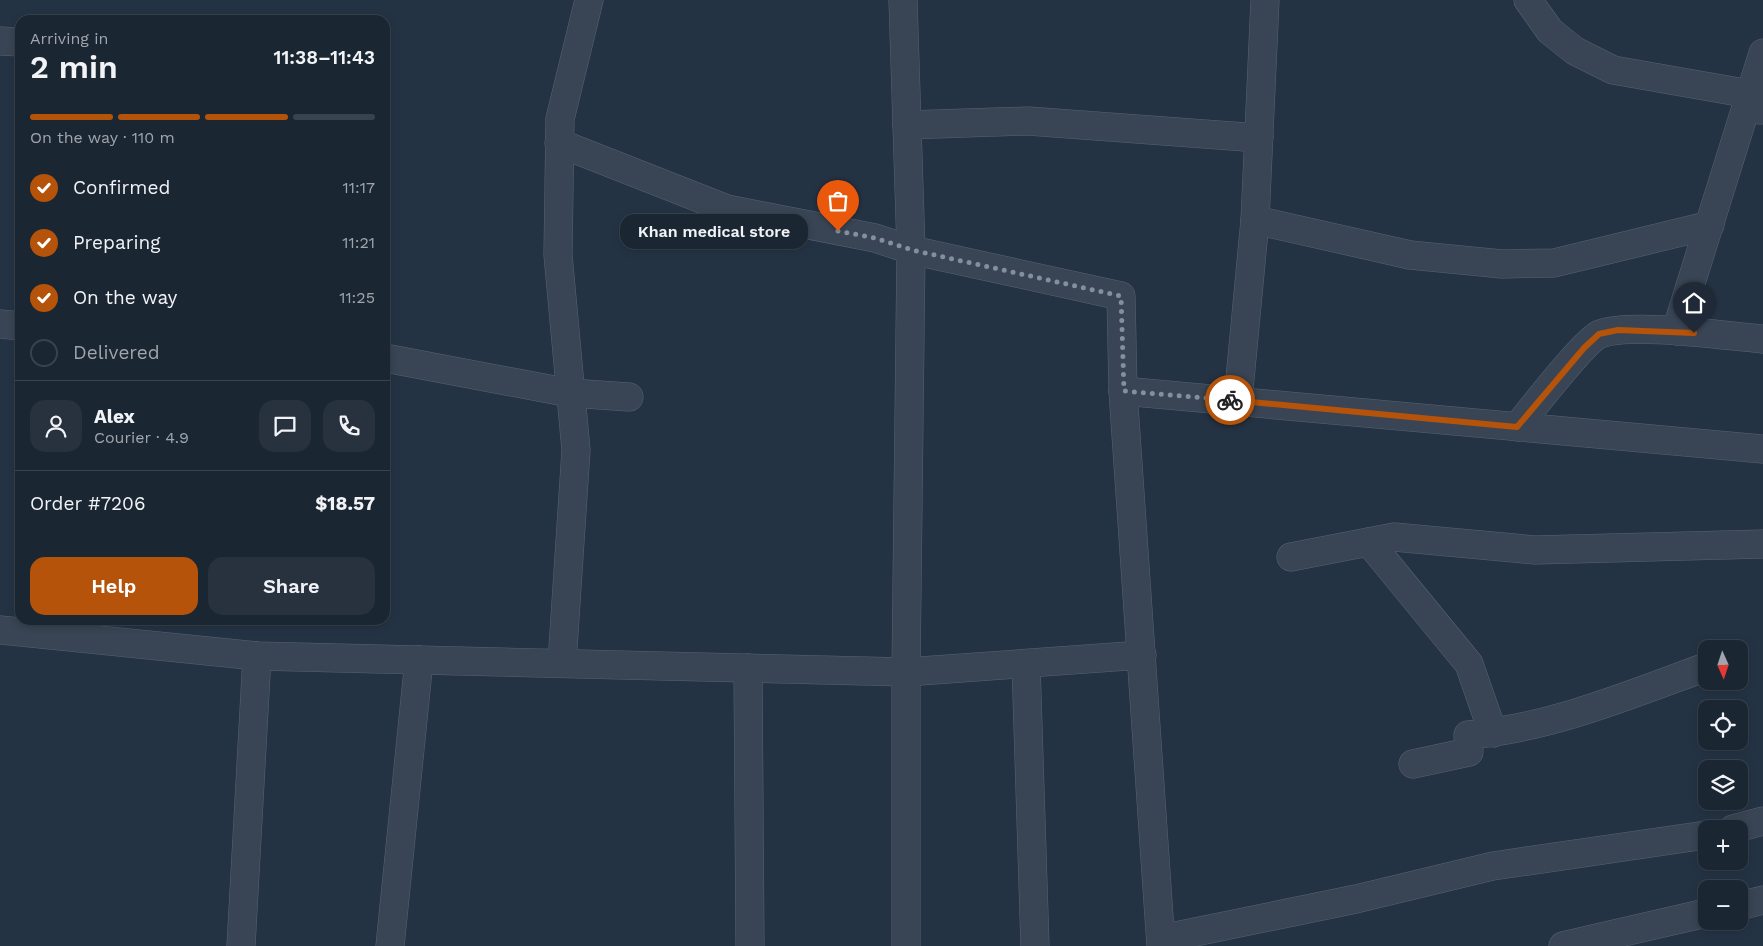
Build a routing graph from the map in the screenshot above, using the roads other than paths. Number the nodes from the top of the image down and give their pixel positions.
1 (589, 0) edge
2 (903, 0) edge
3 (1265, 0) edge
4 (1528, 0) edge
5 (0, 41) edge
6 (15, 42) edge
7 (1763, 53) edge
8 (1757, 105) edge
9 (907, 125) junction
10 (1259, 138) junction
11 (559, 143) junction
12 (1255, 220) junction
13 (1710, 225) junction
14 (912, 250) junction
15 (0, 324) edge
16 (15, 326) edge
17 (1676, 331) junction
18 (1763, 339) edge
19 (390, 359) edge
20 (1124, 391) junction
21 (570, 393) junction
22 (629, 397) dead end
23 (1238, 400) junction
24 (1517, 427) junction
25 (1763, 449) edge
26 (1369, 542) junction
27 (1763, 544) edge
28 (1291, 557) dead end
29 (0, 630) edge
30 (257, 656) junction
31 (1142, 656) junction
32 (419, 660) junction
33 (562, 663) junction
34 (1026, 664) junction
35 (748, 668) junction
36 (1698, 670) edge
37 (906, 672) junction
38 (1493, 733) junction
39 (1412, 764) dead end
40 (1763, 821) edge
41 (1748, 825) edge
42 (1698, 837) edge
43 (1763, 900) edge
44 (1748, 904) edge
45 (1698, 915) edge
46 (1161, 943) edge
47 (241, 946) edge
48 (390, 946) edge
49 (750, 946) edge
50 (906, 946) edge
51 (1035, 946) edge
52 (1563, 946) edge

1 - 11 street
2 - 9 street
3 - 10 street
4 - 8 street
5 - 6 street
7 - 8 street
8 - 13 street
9 - 10 street
9 - 14 street
10 - 12 street
11 - 14 street
11 - 21 street
12 - 13 street
12 - 23 street
13 - 17 street
14 - 20 street
14 - 37 street
15 - 16 street
17 - 18 street
17 - 24 street
19 - 21 street
20 - 23 street
20 - 31 street
21 - 22 street
21 - 33 street
23 - 24 street
24 - 25 street
26 - 27 street
26 - 28 street
26 - 38 street
29 - 30 street
30 - 32 street
30 - 47 street
31 - 34 street
31 - 46 street
32 - 33 street
32 - 48 street
33 - 35 street
34 - 37 street
34 - 51 street
35 - 37 street
35 - 49 street
36 - 38 street
37 - 50 street
38 - 39 street
40 - 41 street
42 - 46 street
43 - 44 street
45 - 52 street

